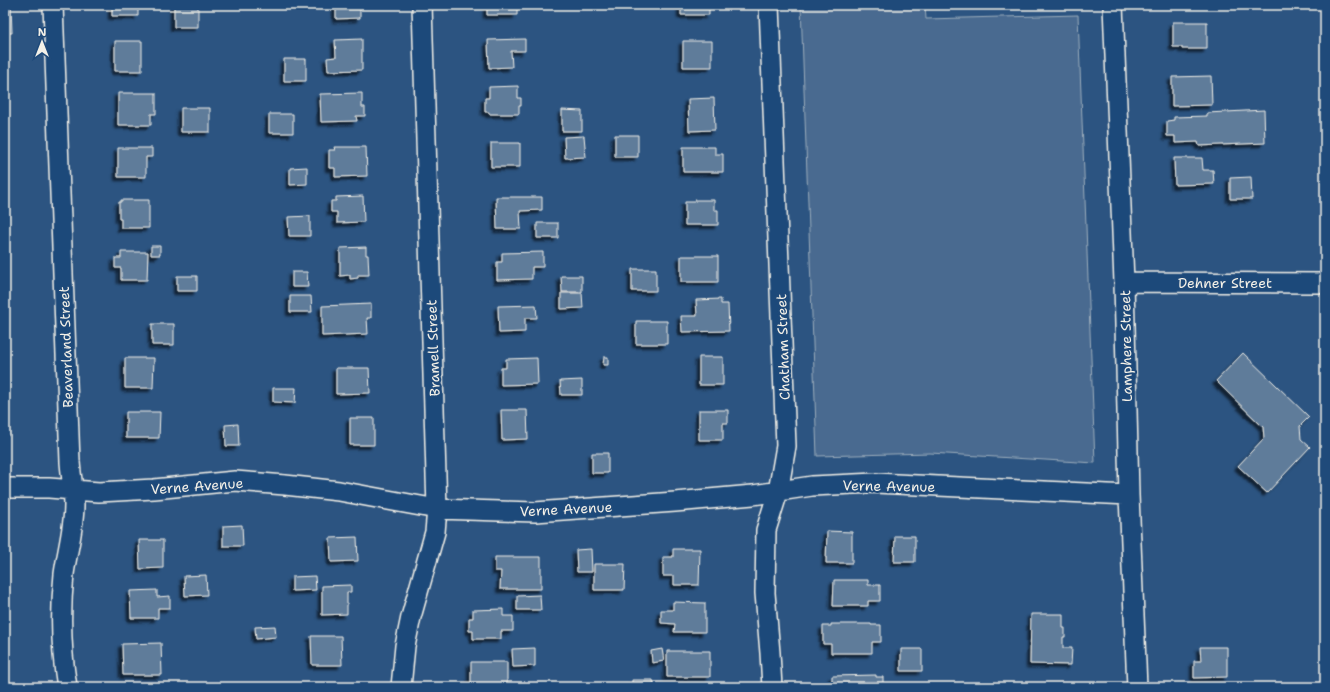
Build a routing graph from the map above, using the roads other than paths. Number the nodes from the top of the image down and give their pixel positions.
1 (53, 5) edge
2 (422, 5) edge
3 (769, 5) edge
4 (1113, 5) edge
5 (1124, 282) junction
6 (1325, 283) edge
7 (5, 488) edge
8 (72, 490) junction
9 (778, 492) junction
10 (1129, 495) junction
11 (437, 508) junction
12 (67, 687) edge
13 (401, 687) edge
14 (772, 687) edge
15 (1137, 687) edge

1 - 8 street, Beaverland Street
2 - 11 street, Bramell Street
3 - 9 street, Chatham Street
4 - 5 street, Lamphere Street
5 - 6 street, Dehner Street
5 - 10 street, Lamphere Street
7 - 8 street, Verne Avenue
8 - 11 street, Verne Avenue
8 - 12 street, Beaverland Street
9 - 10 street, Verne Avenue
9 - 11 street, Verne Avenue
9 - 14 street, Chatham Street
10 - 15 street, Lamphere Street
11 - 13 street, Bramell Street

